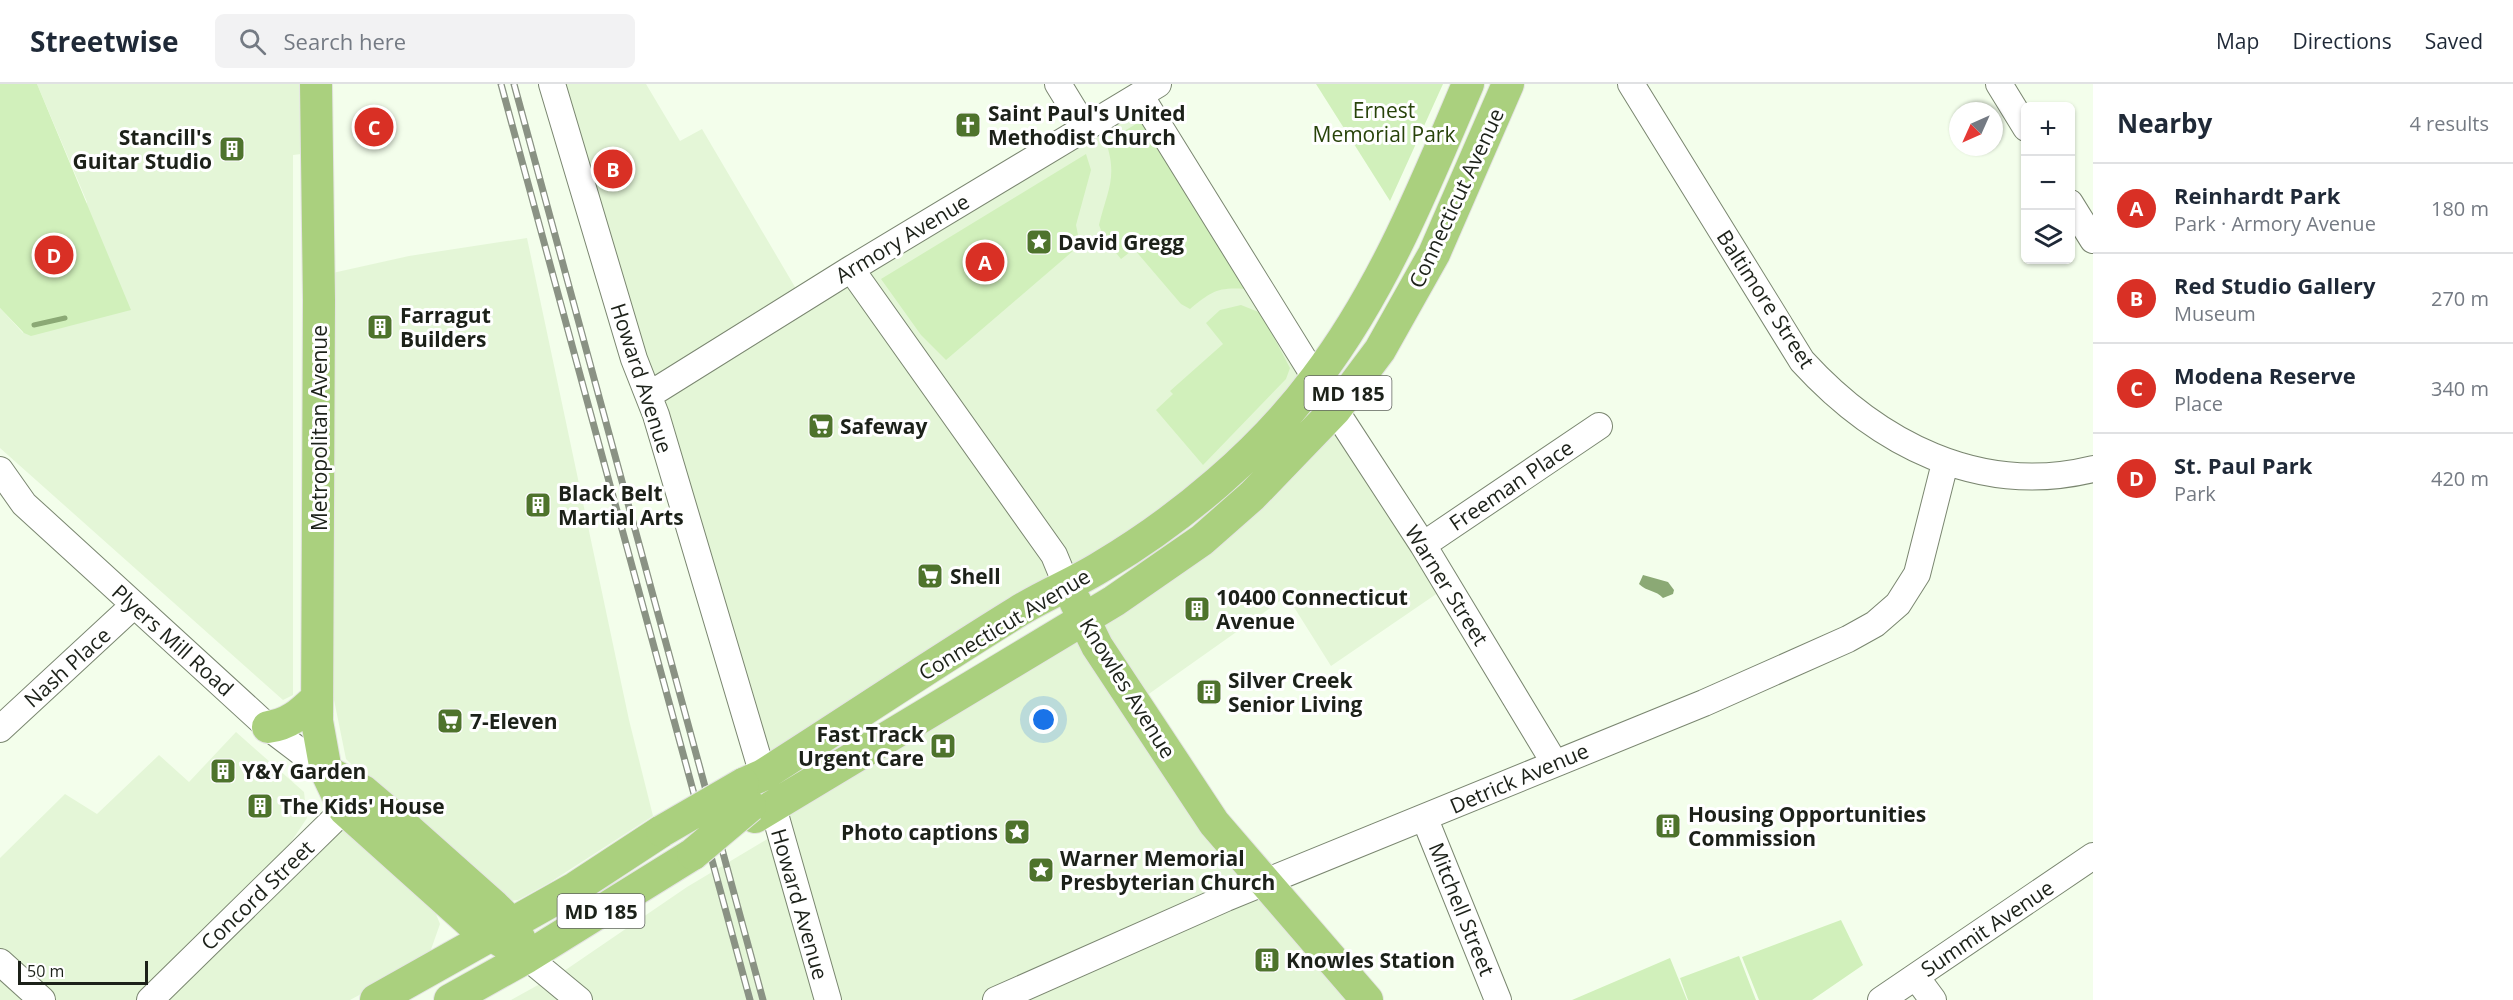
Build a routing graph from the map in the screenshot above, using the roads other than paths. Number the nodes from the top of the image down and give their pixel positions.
1 (316, 84) edge
2 (1058, 84) edge
3 (1468, 84) edge
4 (1508, 84) edge
5 (1631, 84) edge
6 (1999, 84) edge
7 (559, 87) edge
8 (1149, 90) edge
9 (2021, 121) edge
10 (1085, 128) junction
11 (2074, 210) edge
12 (2093, 240) edge
13 (851, 269) junction
14 (1316, 379) junction
15 (648, 395) junction
16 (1335, 410) junction
17 (1599, 426) dead end
18 (1945, 463) junction
19 (2093, 469) edge
20 (0, 470) edge
21 (0, 492) edge
22 (24, 504) junction
23 (1423, 544) junction
24 (1066, 585) junction
25 (134, 605) junction
26 (1084, 619) junction
27 (317, 698) junction
28 (268, 727) junction
29 (0, 729) edge
30 (1554, 762) junction
31 (326, 771) junction
32 (757, 798) junction
33 (354, 800) junction
34 (1425, 819) junction
35 (2090, 864) edge
36 (1264, 884) junction
37 (502, 931) junction
38 (527, 957) junction
39 (0, 962) edge
40 (1916, 977) junction
41 (42, 1000) edge
42 (150, 1000) edge
43 (376, 1000) edge
44 (450, 1000) edge
45 (579, 1000) edge
46 (828, 1000) edge
47 (996, 1000) edge
48 (1367, 1000) edge
49 (1498, 1000) edge
50 (1881, 1000) edge
51 (1933, 1000) edge

1 - 27 main road, Metropolitan Avenue
2 - 10 street
3 - 14 main road, Connecticut Avenue / MD 185
4 - 16 main road, Connecticut Avenue / MD 185
5 - 18 street, Baltimore Street
6 - 9 street
7 - 15 street, Howard Avenue
8 - 10 street, Armory Avenue
8 - 14 street
10 - 13 street, Armory Avenue
11 - 12 street
13 - 15 street, Armory Avenue
13 - 24 street, Knowles Avenue
14 - 24 main road, Connecticut Avenue / MD 185
15 - 32 street, Howard Avenue
16 - 23 street, Warner Street
16 - 26 main road, Connecticut Avenue / MD 185
17 - 23 street, Freeman Place
18 - 19 street, Baltimore Street
18 - 30 street, Detrick Avenue
20 - 22 street, Plyers Mill Road
21 - 22 street, Plyers Mill Road
22 - 25 street, Plyers Mill Road
23 - 30 street, Warner Street
24 - 26 main road, Knowles Avenue
24 - 32 main road, Connecticut Avenue / MD 185
25 - 28 street, Plyers Mill Road
25 - 29 street, Nash Place
26 - 32 main road, Connecticut Avenue / MD 185
26 - 36 main road, Knowles Avenue
27 - 28 main road
27 - 31 main road, Metropolitan Avenue
28 - 31 street, Plyers Mill Road
30 - 34 street, Detrick Avenue
31 - 33 main road, Plyers Mill Road
32 - 37 main road, Connecticut Avenue / MD 185, bridge
32 - 38 main road, MD 185, bridge
32 - 46 street, Howard Avenue
33 - 37 main road, Plyers Mill Road
33 - 42 street, Concord Street
34 - 36 street, Detrick Avenue
34 - 49 street, Mitchell Street
35 - 40 street, Summit Avenue
36 - 47 street, Detrick Avenue
36 - 48 main road, Knowles Avenue
37 - 38 main road, Plyers Mill Road
37 - 43 main road, Connecticut Avenue / MD 185
38 - 44 main road, MD 185
38 - 45 street, Plyers Mill Road
39 - 41 street
40 - 50 street, Summit Avenue
40 - 51 street

